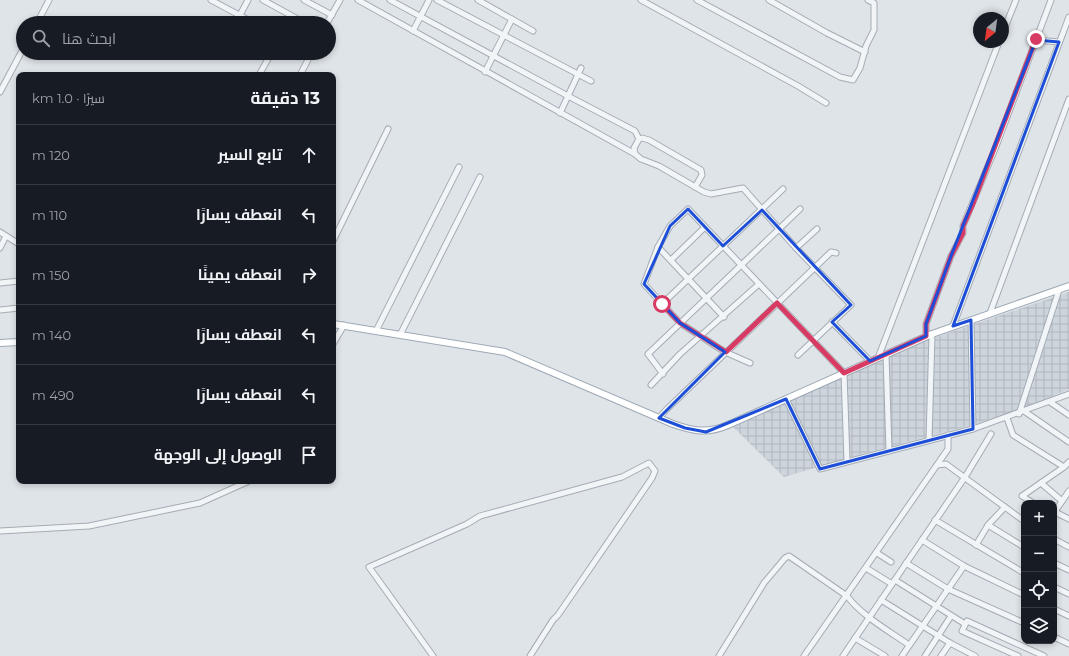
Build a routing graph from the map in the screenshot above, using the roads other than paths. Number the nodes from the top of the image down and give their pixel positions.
1 (49, 0) edge
2 (211, 0) edge
3 (248, 0) edge
4 (263, 0) edge
5 (304, 0) edge
6 (340, 0) edge
7 (358, 0) edge
8 (390, 0) edge
9 (429, 0) edge
10 (437, 0) edge
11 (478, 0) edge
12 (641, 0) edge
13 (697, 0) edge
14 (769, 0) edge
15 (868, 0) edge
16 (1016, 0) edge
17 (1051, 0) edge
18 (240, 15) joint
19 (332, 15) joint
20 (41, 16) edge
21 (292, 16) edge
22 (420, 16) junction
23 (1069, 16) edge
24 (1009, 17) edge
25 (512, 19) junction
26 (413, 31) junction
27 (533, 31) dead end
28 (504, 36) junction
29 (1036, 40) junction
30 (1059, 42) junction
31 (997, 48) edge
32 (865, 52) junction
33 (493, 56) junction
34 (17, 60) edge
35 (267, 60) edge
36 (308, 60) edge
37 (581, 68) dead end
38 (261, 72) edge
39 (302, 72) edge
40 (485, 72) junction
41 (578, 75) junction
42 (591, 82) dead end
43 (0, 92) edge
44 (568, 96) junction
45 (1069, 99) edge
46 (826, 103) dead end
47 (560, 113) junction
48 (388, 129) dead end
49 (639, 139) junction
50 (635, 154) junction
51 (459, 167) dead end
52 (480, 177) dead end
53 (695, 187) junction
54 (783, 189) dead end
55 (800, 209) dead end
56 (762, 210) junction
57 (705, 227) junction
58 (779, 229) junction
59 (817, 229) dead end
60 (0, 232) edge
61 (336, 235) edge
62 (6, 236) junction
63 (16, 242) edge
64 (658, 246) junction
65 (723, 246) junction
66 (0, 248) edge
67 (796, 248) junction
68 (836, 253) dead end
69 (671, 260) junction
70 (741, 265) junction
71 (814, 267) junction
72 (689, 279) junction
73 (16, 281) edge
74 (0, 283) edge
75 (759, 284) junction
76 (1069, 286) edge
77 (1059, 290) junction
78 (706, 298) junction
79 (777, 303) junction
80 (662, 304) junction
81 (16, 308) edge
82 (0, 310) edge
83 (990, 313) junction
84 (724, 316) junction
85 (971, 320) junction
86 (832, 322) junction
87 (680, 323) junction
88 (336, 324) edge
89 (344, 325) junction
90 (953, 326) junction
91 (376, 331) junction
92 (400, 335) junction
93 (929, 335) junction
94 (700, 337) junction
95 (336, 339) edge
96 (813, 340) junction
97 (16, 342) edge
98 (0, 343) edge
99 (726, 352) junction
100 (886, 354) junction
101 (798, 355) dead end
102 (878, 358) junction
103 (870, 361) junction
104 (750, 363) dead end
105 (844, 373) junction
106 (663, 374) junction
107 (651, 385) dead end
108 (1069, 394) edge
109 (786, 399) junction
110 (1050, 402) junction
111 (1021, 412) junction
112 (1069, 415) edge
113 (659, 418) junction
114 (1006, 418) junction
115 (973, 429) junction
116 (991, 434) dead end
117 (948, 435) junction
118 (929, 440) junction
119 (1069, 442) edge
120 (888, 451) junction
121 (847, 462) junction
122 (1069, 462) edge
123 (937, 465) junction
124 (1064, 468) junction
125 (964, 477) junction
126 (1041, 483) junction
127 (243, 484) edge
128 (1069, 491) edge
129 (1028, 500) edge
130 (1066, 500) edge
131 (1005, 507) junction
132 (1057, 511) edge
133 (1057, 514) edge
134 (1021, 519) edge
135 (1069, 519) edge
136 (935, 520) junction
137 (988, 525) junction
138 (0, 531) edge
139 (922, 540) junction
140 (1057, 541) edge
141 (976, 545) junction
142 (1021, 545) edge
143 (1069, 547) edge
144 (877, 553) junction
145 (891, 562) dead end
146 (906, 563) junction
147 (1057, 564) edge
148 (964, 566) junction
149 (866, 568) junction
150 (1069, 570) edge
151 (1022, 572) edge
152 (893, 582) junction
153 (1057, 588) edge
154 (948, 589) junction
155 (1021, 594) edge
156 (1069, 594) edge
157 (847, 596) junction
158 (881, 600) junction
159 (935, 606) junction
160 (1057, 610) edge
161 (951, 616) junction
162 (1069, 616) edge
163 (870, 617) junction
164 (1021, 622) edge
165 (965, 624) junction
166 (922, 626) junction
167 (938, 636) junction
168 (855, 638) junction
169 (1057, 638) edge
170 (950, 644) junction
171 (1069, 644) edge
172 (909, 645) junction
173 (966, 654) edge
174 (433, 656) edge
175 (530, 656) edge
176 (719, 656) edge
177 (804, 656) edge
178 (843, 656) edge
179 (885, 656) edge
180 (902, 656) edge
181 (925, 656) edge
182 (941, 656) edge
183 (975, 656) edge
184 (1018, 656) edge
185 (1044, 656) edge

1 - 20 street
2 - 18 street
3 - 18 street
4 - 21 street
5 - 19 street
6 - 19 street
7 - 26 street
8 - 22 street
9 - 22 street
10 - 28 street
11 - 25 street
12 - 46 street
13 - 32 street
14 - 32 street
15 - 32 street
16 - 24 street
17 - 29 street
22 - 26 street
22 - 33 street
23 - 30 street
25 - 27 street
25 - 28 street
26 - 40 street
28 - 33 street
28 - 41 street
29 - 30 street
29 - 93 street
30 - 90 street
31 - 102 street
33 - 40 street
33 - 44 street
34 - 43 street
35 - 38 street
36 - 39 street
37 - 41 street
40 - 47 street
41 - 42 street
41 - 44 street
44 - 47 street
44 - 49 street
45 - 83 street
47 - 50 street
48 - 61 street
49 - 50 street
49 - 53 street
50 - 53 street
51 - 91 street
52 - 92 street
53 - 56 street
54 - 56 street
55 - 58 street
56 - 58 street
56 - 65 street
57 - 64 street
57 - 65 street
57 - 69 street
58 - 67 street
58 - 70 street
59 - 67 street
60 - 62 street
62 - 63 street
62 - 66 street
64 - 69 street
64 - 80 street
65 - 70 street
65 - 72 street
67 - 71 street
68 - 71 street
69 - 72 street
70 - 75 street
70 - 78 street
71 - 79 street
71 - 86 street
72 - 78 street
72 - 80 street
73 - 74 street
75 - 79 street
75 - 84 street
76 - 77 main road
77 - 83 main road
77 - 111 street
78 - 84 street
78 - 87 street
79 - 96 street
79 - 99 street
80 - 87 street
81 - 82 street
83 - 85 main road
84 - 94 street
85 - 90 main road
85 - 115 street
86 - 96 street
86 - 103 street
87 - 94 street
87 - 106 street
88 - 89 main road
89 - 91 main road
89 - 95 street
90 - 93 main road
91 - 92 main road
92 - 113 main road
93 - 100 main road
93 - 118 street
94 - 99 street
94 - 106 street
96 - 101 street
96 - 105 street
97 - 98 main road
99 - 104 street
99 - 113 street
100 - 102 main road
100 - 120 street
102 - 103 main road
103 - 105 main road
105 - 109 main road
105 - 121 street
106 - 107 street
108 - 110 street
109 - 113 main road
109 - 121 street
110 - 111 street
110 - 112 street
111 - 114 street
111 - 119 street
114 - 115 street
114 - 124 street
115 - 117 street
116 - 125 street
117 - 118 street
117 - 123 street
118 - 120 street
120 - 121 street
122 - 124 street
123 - 125 street
123 - 144 street
124 - 126 street
125 - 131 street
125 - 136 street
126 - 129 street
126 - 130 street
127 - 138 street
128 - 130 street
130 - 132 street
131 - 134 street
131 - 137 street
133 - 135 street
136 - 139 street
136 - 141 street
137 - 141 street
137 - 142 street
139 - 146 street
139 - 148 street
140 - 143 street
141 - 151 street
144 - 145 street
144 - 149 street
146 - 152 street
146 - 154 street
147 - 150 street
148 - 154 street
148 - 155 street
149 - 152 street
149 - 157 street
152 - 158 street
152 - 159 street
153 - 156 street
154 - 159 street
154 - 164 street
157 - 163 street
157 - 176 street
157 - 177 street
158 - 163 street
158 - 166 street
159 - 161 street
159 - 166 street
160 - 162 street
161 - 165 street
161 - 167 street
163 - 168 street
163 - 172 street
165 - 184 street
165 - 185 street
166 - 167 street
166 - 172 street
167 - 170 street
167 - 181 street
168 - 178 street
168 - 179 street
169 - 171 street
170 - 173 street
170 - 182 street
172 - 180 street
173 - 183 street
174 - 175 street

